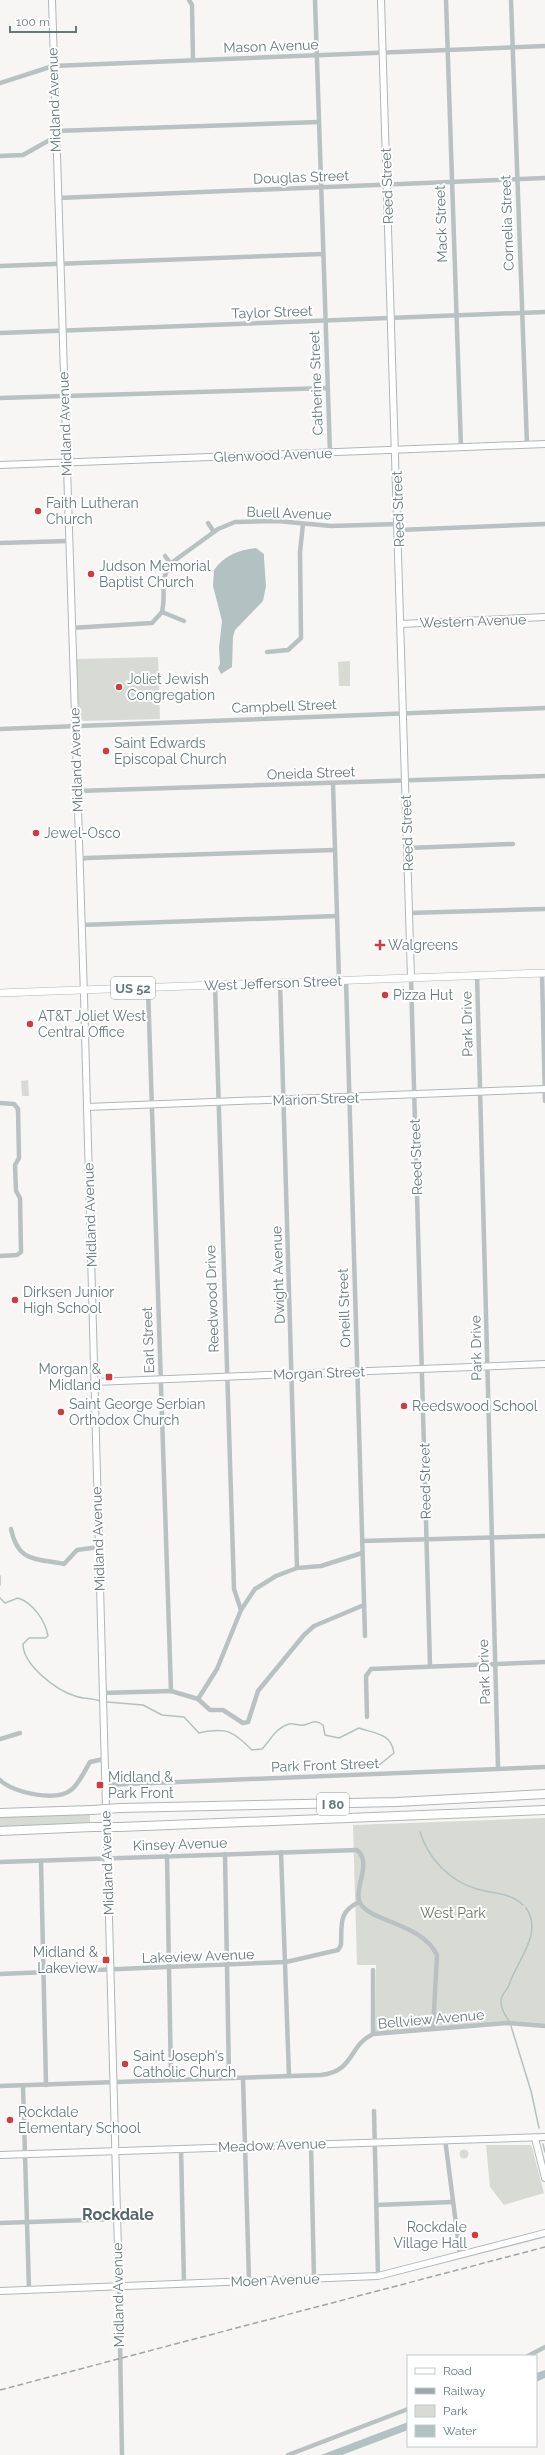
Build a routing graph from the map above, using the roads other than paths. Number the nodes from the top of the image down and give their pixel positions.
1 (52, 0) edge
2 (189, 0) edge
3 (315, 0) edge
4 (381, 0) edge
5 (446, 0) edge
6 (511, 0) edge
7 (545, 46) edge
8 (513, 47) junction
9 (447, 50) junction
10 (383, 52) junction
11 (316, 55) junction
12 (194, 60) junction
13 (53, 66) junction
14 (0, 83) edge
15 (319, 122) junction
16 (55, 134) junction
17 (0, 156) edge
18 (545, 178) edge
19 (517, 179) junction
20 (450, 182) junction
21 (387, 184) junction
22 (321, 187) junction
23 (58, 198) junction
24 (323, 254) junction
25 (60, 264) junction
26 (0, 266) edge
27 (545, 312) edge
28 (522, 313) junction
29 (456, 316) junction
30 (392, 318) junction
31 (325, 321) junction
32 (62, 331) junction
33 (0, 333) edge
34 (328, 388) junction
35 (64, 396) junction
36 (0, 398) edge
37 (545, 444) edge
38 (527, 445) junction
39 (461, 448) junction
40 (396, 450) junction
41 (330, 453) junction
42 (66, 462) junction
43 (0, 464) edge
44 (208, 523) dead end
45 (303, 524) junction
46 (545, 524) edge
47 (398, 527) junction
48 (214, 532) junction
49 (68, 541) junction
50 (0, 542) edge
51 (165, 556) dead end
52 (171, 564) junction
53 (162, 612) junction
54 (545, 618) edge
55 (184, 621) dead end
56 (401, 624) junction
57 (71, 628) junction
58 (267, 652) dead end
59 (545, 708) edge
60 (404, 713) junction
61 (74, 725) junction
62 (0, 729) edge
63 (545, 776) edge
64 (406, 782) junction
65 (333, 784) junction
66 (77, 792) junction
67 (512, 844) dead end
68 (408, 848) junction
69 (335, 850) junction
70 (79, 860) junction
71 (545, 909) edge
72 (410, 913) junction
73 (337, 916) junction
74 (81, 925) junction
75 (543, 973) edge
76 (477, 975) junction
77 (411, 978) junction
78 (342, 980) junction
79 (280, 982) junction
80 (215, 985) junction
81 (148, 988) junction
82 (84, 990) junction
83 (0, 993) edge
84 (545, 1089) edge
85 (479, 1091) junction
86 (414, 1094) junction
87 (350, 1098) junction
88 (284, 1100) junction
89 (545, 1101) edge
90 (0, 1103) edge
91 (218, 1103) junction
92 (152, 1105) junction
93 (87, 1107) junction
94 (0, 1256) edge
95 (545, 1364) edge
96 (487, 1366) junction
97 (422, 1369) junction
98 (357, 1372) junction
99 (292, 1374) junction
100 (226, 1377) junction
101 (161, 1379) junction
102 (94, 1382) junction
103 (11, 1529) dead end
104 (545, 1536) edge
105 (492, 1537) junction
106 (426, 1539) junction
107 (362, 1541) junction
108 (99, 1547) junction
109 (362, 1553) junction
110 (297, 1568) junction
111 (364, 1605) junction
112 (241, 1610) junction
113 (365, 1636) dead end
114 (545, 1662) edge
115 (495, 1663) junction
116 (430, 1666) junction
117 (171, 1691) junction
118 (102, 1693) junction
119 (198, 1699) junction
120 (367, 1717) dead end
121 (20, 1734) dead end
122 (0, 1739) edge
123 (104, 1759) junction
124 (545, 1767) edge
125 (498, 1768) junction
126 (0, 1780) edge
127 (105, 1785) junction
128 (545, 1794) edge
129 (545, 1810) edge
130 (0, 1813) edge
131 (0, 1831) edge
132 (281, 1852) junction
133 (225, 1854) junction
134 (167, 1856) junction
135 (107, 1857) junction
136 (41, 1861) junction
137 (0, 1862) edge
138 (359, 1902) junction
139 (286, 1962) junction
140 (227, 1967) junction
141 (169, 1968) junction
142 (110, 1970) junction
143 (373, 1970) dead end
144 (43, 1973) junction
145 (0, 1974) edge
146 (545, 2026) edge
147 (433, 2029) junction
148 (373, 2034) junction
149 (289, 2076) junction
150 (229, 2078) junction
151 (243, 2078) junction
152 (171, 2080) junction
153 (113, 2082) junction
154 (46, 2085) junction
155 (0, 2086) edge
156 (23, 2086) junction
157 (374, 2111) dead end
158 (545, 2137) edge
159 (535, 2138) junction
160 (445, 2139) junction
161 (375, 2141) junction
162 (311, 2144) junction
163 (246, 2146) junction
164 (181, 2148) junction
165 (115, 2150) junction
166 (25, 2154) junction
167 (0, 2155) edge
168 (545, 2178) edge
169 (452, 2202) junction
170 (376, 2205) junction
171 (117, 2219) junction
172 (27, 2221) junction
173 (0, 2222) edge
174 (545, 2233) edge
175 (460, 2255) junction
176 (378, 2276) junction
177 (314, 2279) junction
178 (249, 2281) junction
179 (184, 2284) junction
180 (118, 2287) junction
181 (29, 2290) junction
182 (0, 2291) edge
183 (545, 2347) edge
184 (530, 2355) edge
185 (407, 2409) edge
186 (122, 2455) edge
187 (288, 2455) edge

1 - 13 street, Midland Avenue
2 - 12 street
3 - 11 street, Catherine Street
4 - 10 street, Reed Street
5 - 9 street, Mack Street
6 - 8 street, Cornelia Street
7 - 8 street, Mason Avenue
8 - 9 street, Mason Avenue
8 - 19 street, Cornelia Street
9 - 10 street, Mason Avenue
9 - 20 street, Mack Street
10 - 11 street, Mason Avenue
10 - 21 street, Reed Street
11 - 12 street, Mason Avenue
11 - 15 street, Catherine Street
12 - 13 street, Mason Avenue
13 - 14 street, Mason Avenue
13 - 16 street, Midland Avenue
15 - 16 street
15 - 22 street, Catherine Street
16 - 17 street
16 - 23 street, Midland Avenue
18 - 19 street, Douglas Street
19 - 20 street, Douglas Street
19 - 28 street, Cornelia Street
20 - 21 street, Douglas Street
20 - 29 street, Mack Street
21 - 22 street, Douglas Street
21 - 30 street, Reed Street
22 - 23 street, Douglas Street
22 - 24 street, Catherine Street
23 - 25 street, Midland Avenue
24 - 25 street
24 - 31 street, Catherine Street
25 - 26 street
25 - 32 street, Midland Avenue
27 - 28 street, Taylor Street
28 - 29 street, Taylor Street
28 - 38 street, Cornelia Street
29 - 30 street, Taylor Street
29 - 39 street, Mack Street
30 - 31 street, Taylor Street
30 - 40 street, Reed Street
31 - 32 street, Taylor Street
31 - 34 street, Catherine Street
32 - 33 street, Taylor Street
32 - 35 street, Midland Avenue
34 - 35 street
34 - 41 street, Catherine Street
35 - 36 street
35 - 42 street, Midland Avenue
37 - 38 street, Glenwood Avenue
38 - 39 street, Glenwood Avenue
39 - 40 street, Glenwood Avenue
40 - 41 street, Glenwood Avenue
40 - 47 street, Reed Street
41 - 42 street, Glenwood Avenue
42 - 43 street, Glenwood Avenue
42 - 49 street, Midland Avenue
44 - 48 street
45 - 47 street, Buell Avenue
45 - 48 street, Buell Avenue
45 - 58 street
46 - 47 street, Buell Avenue
47 - 56 street, Reed Street
48 - 52 street, Buell Avenue
49 - 50 street
49 - 57 street, Midland Avenue
51 - 52 street
52 - 53 street, Buell Avenue
53 - 55 street
53 - 57 street
54 - 56 street, Western Avenue
56 - 60 street, Reed Street
57 - 61 street, Midland Avenue
59 - 60 street, Campbell Street
60 - 61 street, Campbell Street
60 - 64 street, Reed Street
61 - 62 street, Campbell Street
61 - 66 street, Midland Avenue
63 - 64 street, Oneida Street
64 - 65 street, Oneida Street
64 - 68 street, Reed Street
65 - 66 street, Oneida Street
65 - 69 street
66 - 70 street, Midland Avenue
67 - 68 street
68 - 72 street, Reed Street
69 - 70 street
69 - 73 street
70 - 74 street, Midland Avenue
71 - 72 street
72 - 77 street, Reed Street
73 - 74 street
73 - 78 street
74 - 82 street, Midland Avenue
75 - 76 main road, West Jefferson Street / US 52
75 - 84 street
76 - 77 main road, West Jefferson Street / US 52
76 - 85 street, Park Drive
77 - 78 main road, West Jefferson Street / US 52
77 - 86 street, Reed Street
78 - 79 main road, West Jefferson Street / US 52
78 - 87 street, Oneill Street
79 - 80 main road, West Jefferson Street / US 52
79 - 88 street, Dwight Avenue
80 - 81 main road, West Jefferson Street / US 52
80 - 91 street, Reedwood Drive
81 - 82 main road, West Jefferson Street / US 52
81 - 92 street, Earl Street
82 - 83 main road, West Jefferson Street / US 52
82 - 93 street, Midland Avenue
84 - 85 street, Marion Street
84 - 89 street
85 - 86 street, Marion Street
85 - 96 street, Park Drive
86 - 87 street, Marion Street
86 - 97 street, Reed Street
87 - 88 street, Marion Street
87 - 98 street, Oneill Street
88 - 91 street, Marion Street
88 - 99 street, Dwight Avenue
90 - 94 street
91 - 92 street, Marion Street
91 - 100 street, Reedwood Drive
92 - 93 street, Marion Street
92 - 101 street, Earl Street
93 - 102 street, Midland Avenue
95 - 96 street, Morgan Street
96 - 97 street, Morgan Street
96 - 105 street, Park Drive
97 - 98 street, Morgan Street
97 - 106 street, Reed Street
98 - 99 street, Morgan Street
98 - 107 street, Oneill Street
99 - 100 street, Morgan Street
99 - 110 street, Dwight Avenue
100 - 101 street, Morgan Street
100 - 112 street, Reedwood Drive
101 - 102 street, Morgan Street
101 - 117 street, Earl Street
102 - 108 street, Midland Avenue
103 - 108 street
104 - 105 street
105 - 106 street
105 - 115 street, Park Drive
106 - 107 street
106 - 116 street, Reed Street
107 - 109 street, Oneill Street
108 - 118 street, Midland Avenue
109 - 110 street
109 - 111 street, Oneill Street
110 - 112 street
111 - 113 street, Oneill Street
111 - 119 street
112 - 119 street
114 - 115 street
115 - 116 street
115 - 125 street, Park Drive
116 - 120 street
117 - 118 street
117 - 119 street
118 - 123 street, Midland Avenue
121 - 122 street
123 - 126 street
123 - 127 street, Midland Avenue
124 - 125 street, Park Front Street
125 - 127 street, Park Front Street
127 - 135 street, Midland Avenue
128 - 130 highway, I 80, bridge
129 - 131 highway, I 80, bridge
132 - 133 street, Kinsey Avenue
132 - 138 street, Kinsey Avenue
132 - 139 street
133 - 134 street, Kinsey Avenue
133 - 140 street
134 - 135 street, Kinsey Avenue
134 - 141 street
135 - 136 street, Kinsey Avenue
135 - 142 street, Midland Avenue
136 - 137 street, Kinsey Avenue
136 - 144 street
138 - 139 street, Lakeview Avenue
138 - 147 street
139 - 140 street, Lakeview Avenue
139 - 149 street
140 - 141 street, Lakeview Avenue
140 - 150 street
141 - 142 street, Lakeview Avenue
141 - 152 street
142 - 144 street, Lakeview Avenue
142 - 153 street, Midland Avenue
143 - 148 street
144 - 145 street, Lakeview Avenue
144 - 154 street
146 - 147 street, Bellview Avenue
147 - 148 street, Bellview Avenue
148 - 149 street, Bellview Avenue
149 - 151 street, Bellview Avenue
150 - 151 street, Bellview Avenue
150 - 152 street, Bellview Avenue
151 - 163 street
152 - 153 street, Bellview Avenue
153 - 154 street, Bellview Avenue
153 - 165 street, Midland Avenue
154 - 156 street, Bellview Avenue
155 - 156 street, Bellview Avenue
156 - 166 street
157 - 161 street
158 - 159 street, Meadow Avenue
159 - 160 street, Meadow Avenue
159 - 168 street
160 - 161 street, Meadow Avenue
160 - 169 street
161 - 162 street, Meadow Avenue
161 - 170 street
162 - 163 street, Meadow Avenue
162 - 177 street
163 - 164 street, Meadow Avenue
163 - 178 street
164 - 165 street, Meadow Avenue
164 - 179 street
165 - 166 street, Meadow Avenue
165 - 171 street, Midland Avenue
166 - 167 street, Meadow Avenue
166 - 172 street
169 - 170 street
169 - 175 street
170 - 176 street
171 - 172 street
171 - 180 street, Midland Avenue
172 - 173 street
172 - 181 street
174 - 175 street, Moen Avenue
175 - 176 street, Moen Avenue
176 - 177 street, Moen Avenue
177 - 178 street, Moen Avenue
178 - 179 street, Moen Avenue
179 - 180 street, Moen Avenue
180 - 181 street, Moen Avenue
180 - 186 street, Midland Avenue
181 - 182 street, Moen Avenue
183 - 184 street
185 - 187 street

